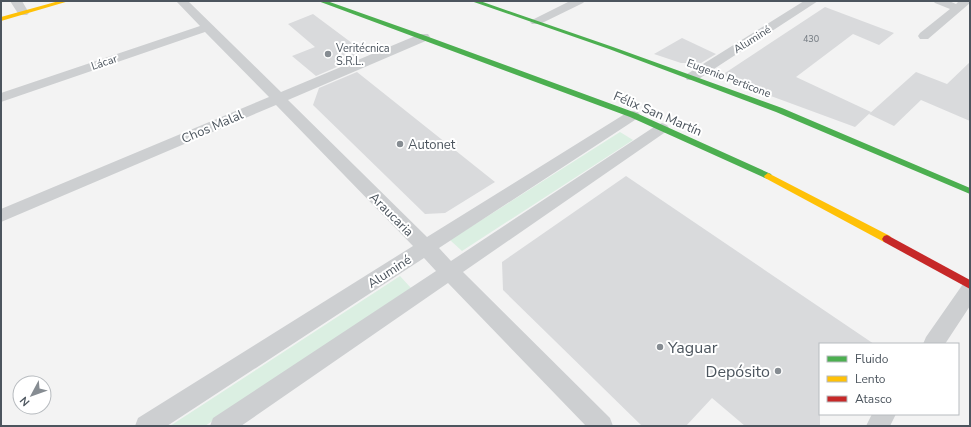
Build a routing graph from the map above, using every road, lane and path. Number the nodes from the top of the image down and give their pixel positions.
1 (16, 1) edge
2 (66, 1) edge
3 (182, 1) edge
4 (321, 1) edge
5 (474, 1) edge
6 (487, 1) edge
7 (579, 1) edge
8 (812, 1) edge
9 (939, 1) edge
10 (962, 4) edge
11 (505, 12) junction
12 (23, 13) junction
13 (1, 19) edge
14 (536, 22) junction
15 (207, 27) junction
16 (924, 36) dead end
17 (424, 37) junction
18 (692, 77) junction
19 (1, 98) edge
20 (278, 98) junction
21 (633, 115) junction
22 (662, 128) junction
23 (970, 191) edge
24 (1, 216) edge
25 (426, 248) junction
26 (449, 272) junction
27 (970, 285) edge
28 (970, 290) edge
29 (934, 343) edge
30 (884, 415) edge
31 (146, 426) edge
32 (221, 426) edge
33 (602, 426) edge
34 (877, 426) edge

1 - 12 street
2 - 12 main road
3 - 15 street, Araucaria
4 - 17 main road, Félix San Martín
5 - 11 main road, Eugenio Perticone
6 - 11 main road
7 - 14 street
8 - 18 street, Aluminé
9 - 10 street
10 - 16 street
11 - 14 main road, Eugenio Perticone
12 - 13 main road
14 - 18 main road, Eugenio Perticone
15 - 19 street, Lácar
15 - 20 street, Araucaria
17 - 20 street, Chos Malal
17 - 21 main road, Félix San Martín
18 - 23 main road, Eugenio Perticone
20 - 24 street, Chos Malal
20 - 25 street, Araucaria
21 - 22 main road, Félix San Martín
21 - 25 street, Aluminé
22 - 26 street
22 - 27 main road, Félix San Martín
25 - 26 street, Araucaria
25 - 31 street, Aluminé
26 - 32 street
26 - 33 street, Araucaria
28 - 29 street
30 - 34 street

